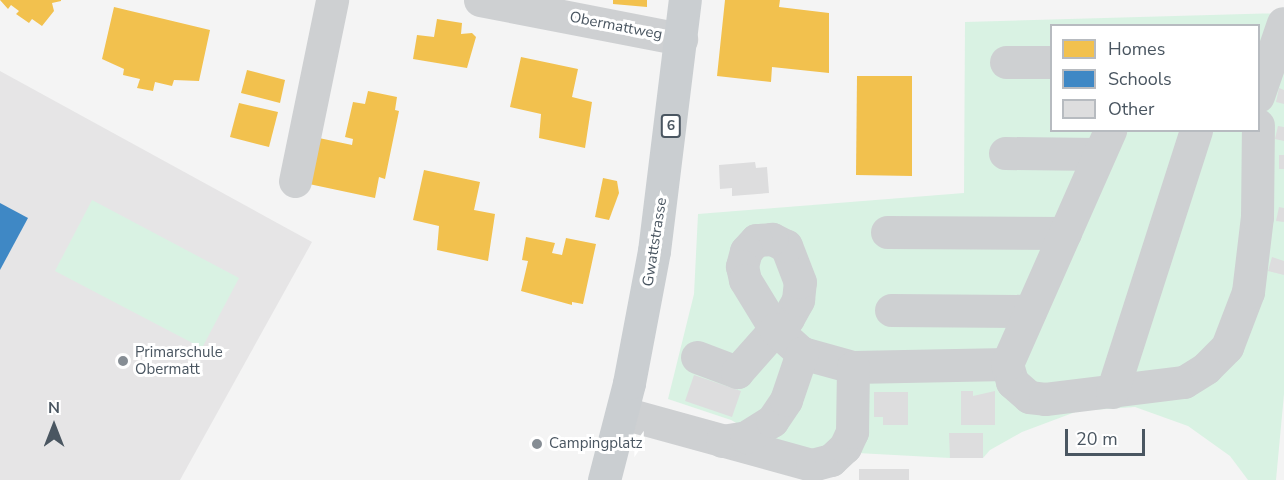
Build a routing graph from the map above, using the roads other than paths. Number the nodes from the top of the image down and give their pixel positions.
1 (332, 0) edge
2 (480, 0) edge
3 (685, 0) edge
4 (1283, 23) edge
5 (681, 39) junction
6 (1006, 62) dead end
7 (1050, 62) edge
8 (1260, 90) edge
9 (1260, 113) edge
10 (1284, 119) edge
11 (1195, 132) edge
12 (1258, 132) edge
13 (1105, 142) edge
14 (1005, 153) dead end
15 (295, 181) dead end
16 (887, 232) dead end
17 (1065, 233) junction
18 (891, 310) dead end
19 (1030, 312) junction
20 (802, 353) junction
21 (697, 357) dead end
22 (1008, 364) junction
23 (854, 367) junction
24 (1112, 392) junction
25 (623, 413) junction
26 (722, 441) junction
27 (604, 480) edge

1 - 15 street
2 - 5 street, Obermattweg
3 - 5 main road, Gwattstrasse / 6
4 - 8 street
5 - 25 main road, Gwattstrasse / 6
6 - 7 street
9 - 10 street
11 - 24 street
12 - 24 street
13 - 14 street
13 - 17 street
16 - 17 street
17 - 19 street
18 - 19 street
19 - 22 street
20 - 21 street
20 - 23 street
20 - 26 street
22 - 23 street
22 - 24 street
23 - 26 street
25 - 26 street
25 - 27 main road, Gwattstrasse / 6

